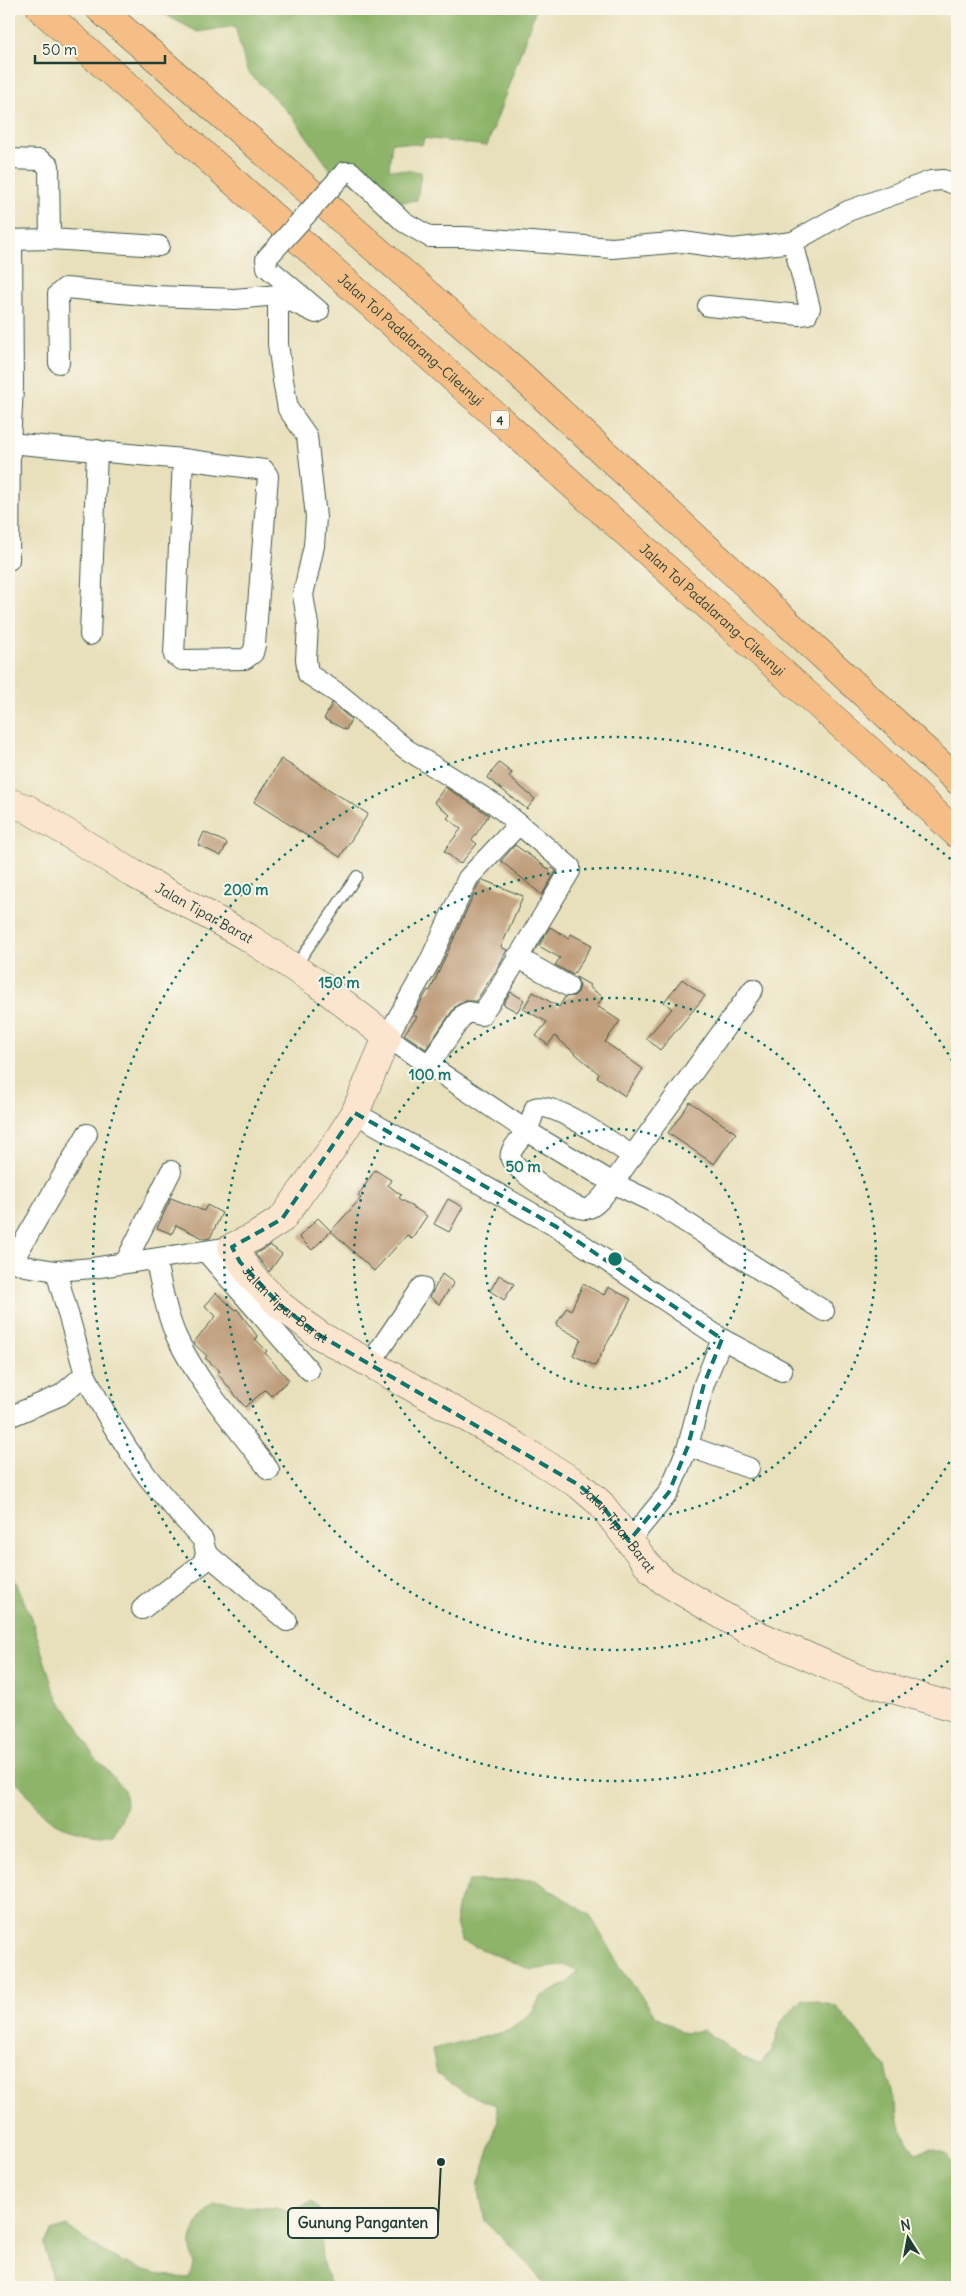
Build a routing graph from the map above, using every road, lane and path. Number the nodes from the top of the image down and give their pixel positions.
1 (41, 9) edge
2 (100, 9) edge
3 (9, 159) edge
4 (957, 185) edge
5 (50, 239) junction
6 (10, 240) edge
7 (793, 242) junction
8 (159, 246) dead end
9 (278, 295) junction
10 (708, 306) dead end
11 (59, 363) dead end
12 (9, 443) edge
13 (97, 450) junction
14 (183, 459) junction
15 (9, 560) edge
16 (90, 635) dead end
17 (957, 780) edge
18 (9, 802) edge
19 (519, 824) junction
20 (957, 834) edge
21 (357, 876) dead end
22 (517, 957) junction
23 (295, 968) junction
24 (568, 986) dead end
25 (753, 989) dead end
26 (388, 1037) junction
27 (428, 1066) junction
28 (355, 1113) junction
29 (527, 1131) junction
30 (87, 1134) dead end
31 (633, 1156) junction
32 (171, 1171) dead end
33 (614, 1183) junction
34 (219, 1249) junction
35 (155, 1259) junction
36 (10, 1261) edge
37 (125, 1263) junction
38 (56, 1271) junction
39 (422, 1287) dead end
40 (824, 1311) dead end
41 (722, 1339) junction
42 (369, 1364) junction
43 (309, 1370) dead end
44 (782, 1371) dead end
45 (85, 1374) junction
46 (9, 1417) edge
47 (688, 1446) junction
48 (749, 1468) dead end
49 (268, 1470) dead end
50 (629, 1541) junction
51 (206, 1553) junction
52 (142, 1609) dead end
53 (287, 1621) dead end
54 (957, 1708) edge

1 - 20 highway, Jalan Tol Padalarang–Cileunyi / 4
2 - 17 highway
3 - 5 street
4 - 7 street
5 - 6 street
5 - 8 street
6 - 12 street
7 - 9 street, bridge
7 - 10 street
9 - 11 street
9 - 19 street
12 - 13 street
12 - 15 street
13 - 14 street
13 - 16 street
14 - 14 street
18 - 23 street, Jalan Tipar Barat
19 - 22 street
19 - 26 street
21 - 23 lane
22 - 24 street
22 - 27 street
23 - 26 street, Jalan Tipar Barat
25 - 31 street
26 - 27 street
26 - 28 street, Jalan Tipar Barat
27 - 29 street
28 - 34 street, Jalan Tipar Barat
28 - 41 street
29 - 31 street
29 - 33 street
29 - 33 street
30 - 36 street
31 - 33 street
32 - 37 street
33 - 40 street
34 - 35 street
34 - 42 street, Jalan Tipar Barat
34 - 43 street
35 - 37 street
35 - 49 street
36 - 38 street
37 - 38 street
38 - 45 street
39 - 42 street
41 - 44 street
41 - 47 street
42 - 50 street, Jalan Tipar Barat
45 - 46 street
45 - 51 street
47 - 48 street
47 - 50 street
50 - 54 street, Jalan Tipar Barat
51 - 52 street
51 - 53 street

